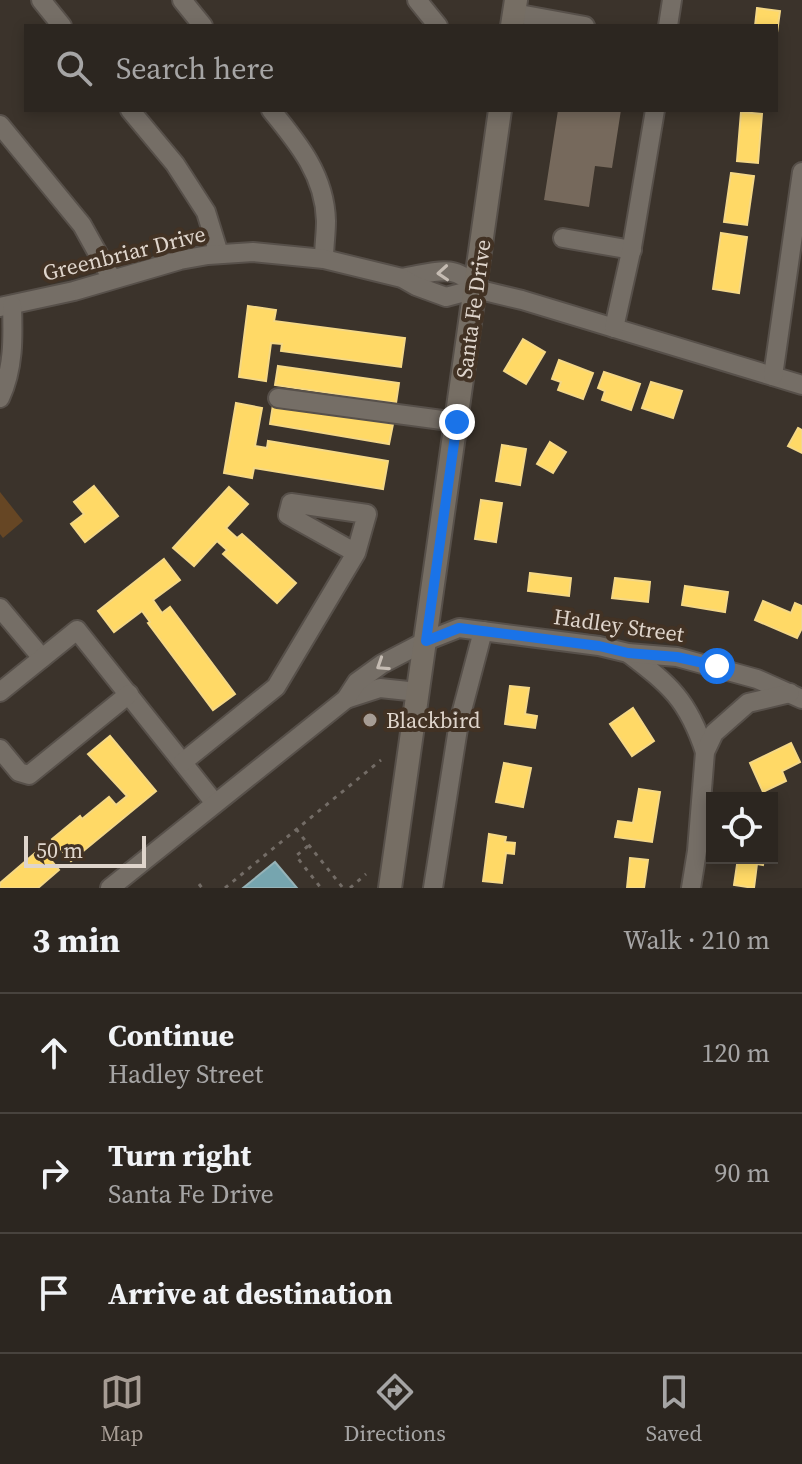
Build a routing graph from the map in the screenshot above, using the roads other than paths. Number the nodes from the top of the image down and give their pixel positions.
1 (41, 0) edge
2 (182, 0) edge
3 (417, 0) edge
4 (672, 0) edge
5 (514, 13) edge
6 (60, 24) edge
7 (201, 24) edge
8 (436, 24) edge
9 (574, 24) edge
10 (668, 24) edge
11 (132, 112) edge
12 (273, 112) edge
13 (500, 112) edge
14 (655, 112) edge
15 (0, 125) edge
16 (802, 172) edge
17 (563, 238) dead end
18 (632, 250) junction
19 (219, 254) junction
20 (324, 259) junction
21 (402, 278) junction
22 (112, 279) junction
23 (476, 289) junction
24 (6, 306) edge
25 (614, 328) junction
26 (773, 376) junction
27 (802, 385) edge
28 (0, 398) edge
29 (278, 398) dead end
30 (457, 422) junction
31 (356, 553) dead end
32 (0, 608) edge
33 (483, 631) junction
34 (426, 641) junction
35 (628, 653) junction
36 (42, 658) junction
37 (0, 692) edge
38 (418, 692) junction
39 (129, 694) junction
40 (796, 696) edge
41 (346, 699) junction
42 (0, 749) edge
43 (705, 752) junction
44 (183, 762) junction
45 (214, 802) junction
46 (110, 888) edge
47 (390, 888) edge
48 (433, 888) edge
49 (691, 888) edge

1 - 6 street
2 - 7 street
3 - 8 street
4 - 10 street
5 - 9 street
11 - 19 street
12 - 20 street
13 - 23 main road, Santa Fe Drive
14 - 18 street
15 - 22 street
16 - 26 street
17 - 18 street
18 - 25 street
19 - 20 street, Greenbriar Drive
19 - 22 street, Greenbriar Drive
20 - 21 street, Greenbriar Drive
21 - 23 street, Greenbriar Drive
23 -> 21 street, Greenbriar Drive
22 - 24 street, Greenbriar Drive
23 - 25 street
23 - 30 main road, Santa Fe Drive
24 - 28 street
25 - 26 street
26 - 27 street
29 - 30 street
30 - 34 main road, Santa Fe Drive
31 - 44 street
32 - 36 street
33 - 34 street, Hadley Street
33 - 35 street, Hadley Street
33 - 48 street
34 - 38 main road, Santa Fe Drive
34 -> 41 street, Hadley Street
35 - 40 street, Hadley Street
35 - 43 street
36 - 37 street
36 - 39 street
38 - 41 street
38 - 47 main road, Santa Fe Drive
39 - 42 street
39 - 44 street
40 - 43 street
41 - 45 street
43 - 49 street
44 - 45 street
45 - 46 street

